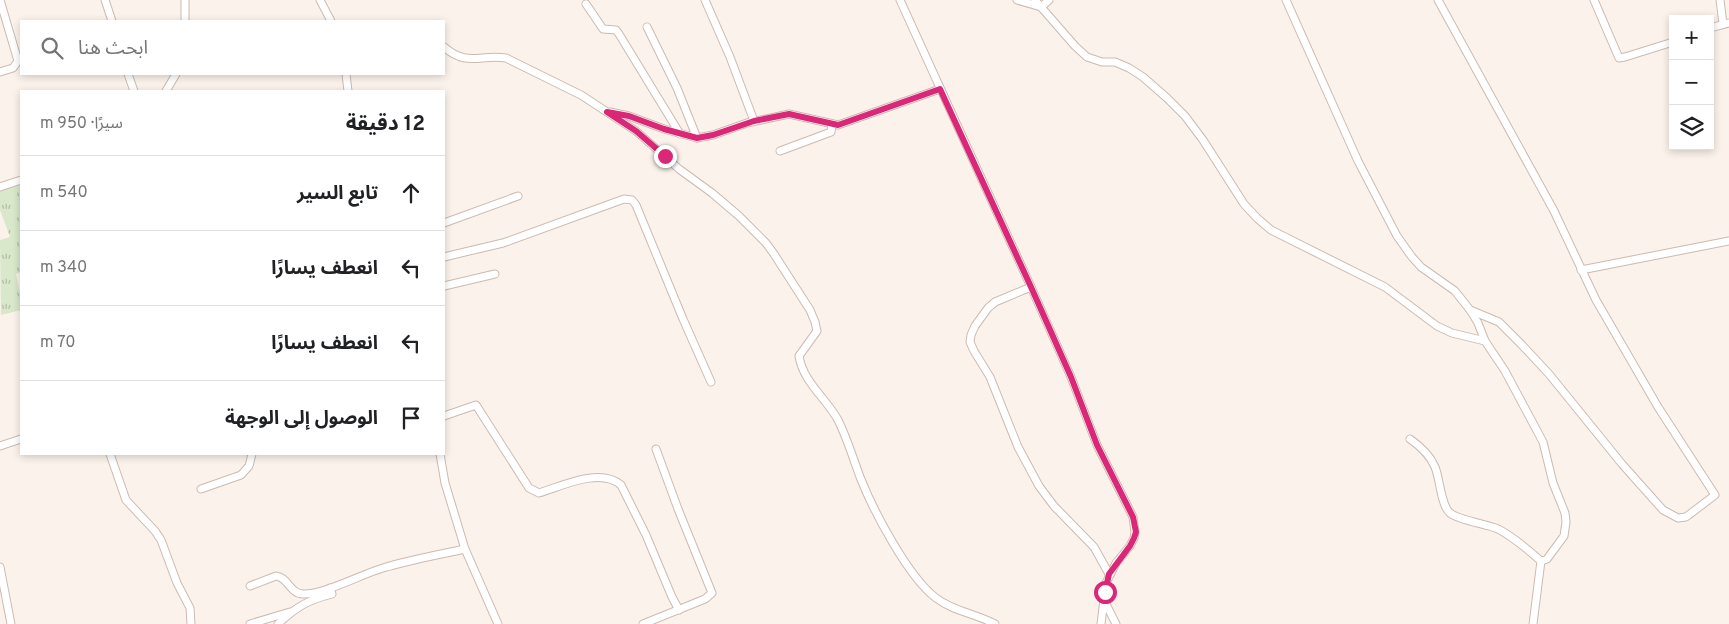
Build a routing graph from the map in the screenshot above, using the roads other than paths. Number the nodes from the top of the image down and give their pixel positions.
1 (0, 0) edge
2 (105, 0) edge
3 (185, 0) edge
4 (320, 0) edge
5 (706, 0) edge
6 (900, 0) edge
7 (1017, 0) edge
8 (1035, 0) edge
9 (1050, 0) edge
10 (1286, 0) edge
11 (1438, 0) edge
12 (1594, 0) edge
13 (1720, 0) edge
14 (586, 4) dead end
15 (1041, 7) junction
16 (112, 20) edge
17 (185, 20) edge
18 (330, 20) edge
19 (1726, 24) edge
20 (647, 26) dead end
21 (1669, 43) edge
22 (445, 48) edge
23 (0, 72) edge
24 (128, 75) edge
25 (175, 75) edge
26 (346, 75) edge
27 (940, 89) junction
28 (134, 90) edge
29 (167, 90) edge
30 (348, 90) edge
31 (607, 112) junction
32 (754, 121) junction
33 (832, 124) junction
34 (680, 134) junction
35 (697, 138) junction
36 (780, 151) dead end
37 (20, 180) edge
38 (0, 187) edge
39 (518, 196) dead end
40 (445, 223) edge
41 (1729, 241) edge
42 (445, 257) edge
43 (1581, 270) junction
44 (495, 274) dead end
45 (445, 286) edge
46 (1031, 287) junction
47 (1470, 310) junction
48 (1485, 341) junction
49 (711, 382) dead end
50 (445, 416) edge
51 (1410, 438) dead end
52 (20, 439) edge
53 (0, 446) edge
54 (656, 449) dead end
55 (110, 455) edge
56 (252, 455) edge
57 (440, 455) edge
58 (201, 489) dead end
59 (465, 549) junction
60 (1541, 561) junction
61 (0, 567) edge
62 (1109, 574) junction
63 (250, 586) dead end
64 (330, 588) junction
65 (1105, 601) junction
66 (679, 610) junction
67 (291, 612) junction
68 (11, 624) edge
69 (191, 624) edge
70 (250, 624) edge
71 (278, 624) edge
72 (498, 624) edge
73 (643, 624) edge
74 (995, 624) edge
75 (1101, 624) edge
76 (1116, 624) edge
77 (1533, 624) edge

1 - 23 street
2 - 16 street
3 - 17 street
4 - 18 street
5 - 32 street
6 - 27 street
7 - 15 street
8 - 15 street
9 - 15 street
10 - 47 street
11 - 43 street
12 - 21 street
13 - 19 street
14 - 34 street
15 - 48 street
20 - 35 street
22 - 31 street
24 - 28 street
25 - 29 street
26 - 30 street
27 - 33 street
27 - 46 street
31 - 34 street
31 - 74 street
32 - 33 street
32 - 35 street
33 - 36 street
34 - 35 street
37 - 38 street
39 - 40 street
41 - 43 street
42 - 49 street
43 - 47 street
44 - 45 street
46 - 62 street
46 - 62 street
47 - 48 street
48 - 60 street
50 - 66 street
51 - 60 street
52 - 53 street
54 - 66 street
55 - 69 street
56 - 58 street
57 - 59 street
59 - 64 street
59 - 72 street
60 - 77 street
61 - 68 street
62 - 65 street
63 - 64 street
64 - 67 street
65 - 75 street
65 - 76 street
66 - 73 street
67 - 70 street
67 - 71 street

